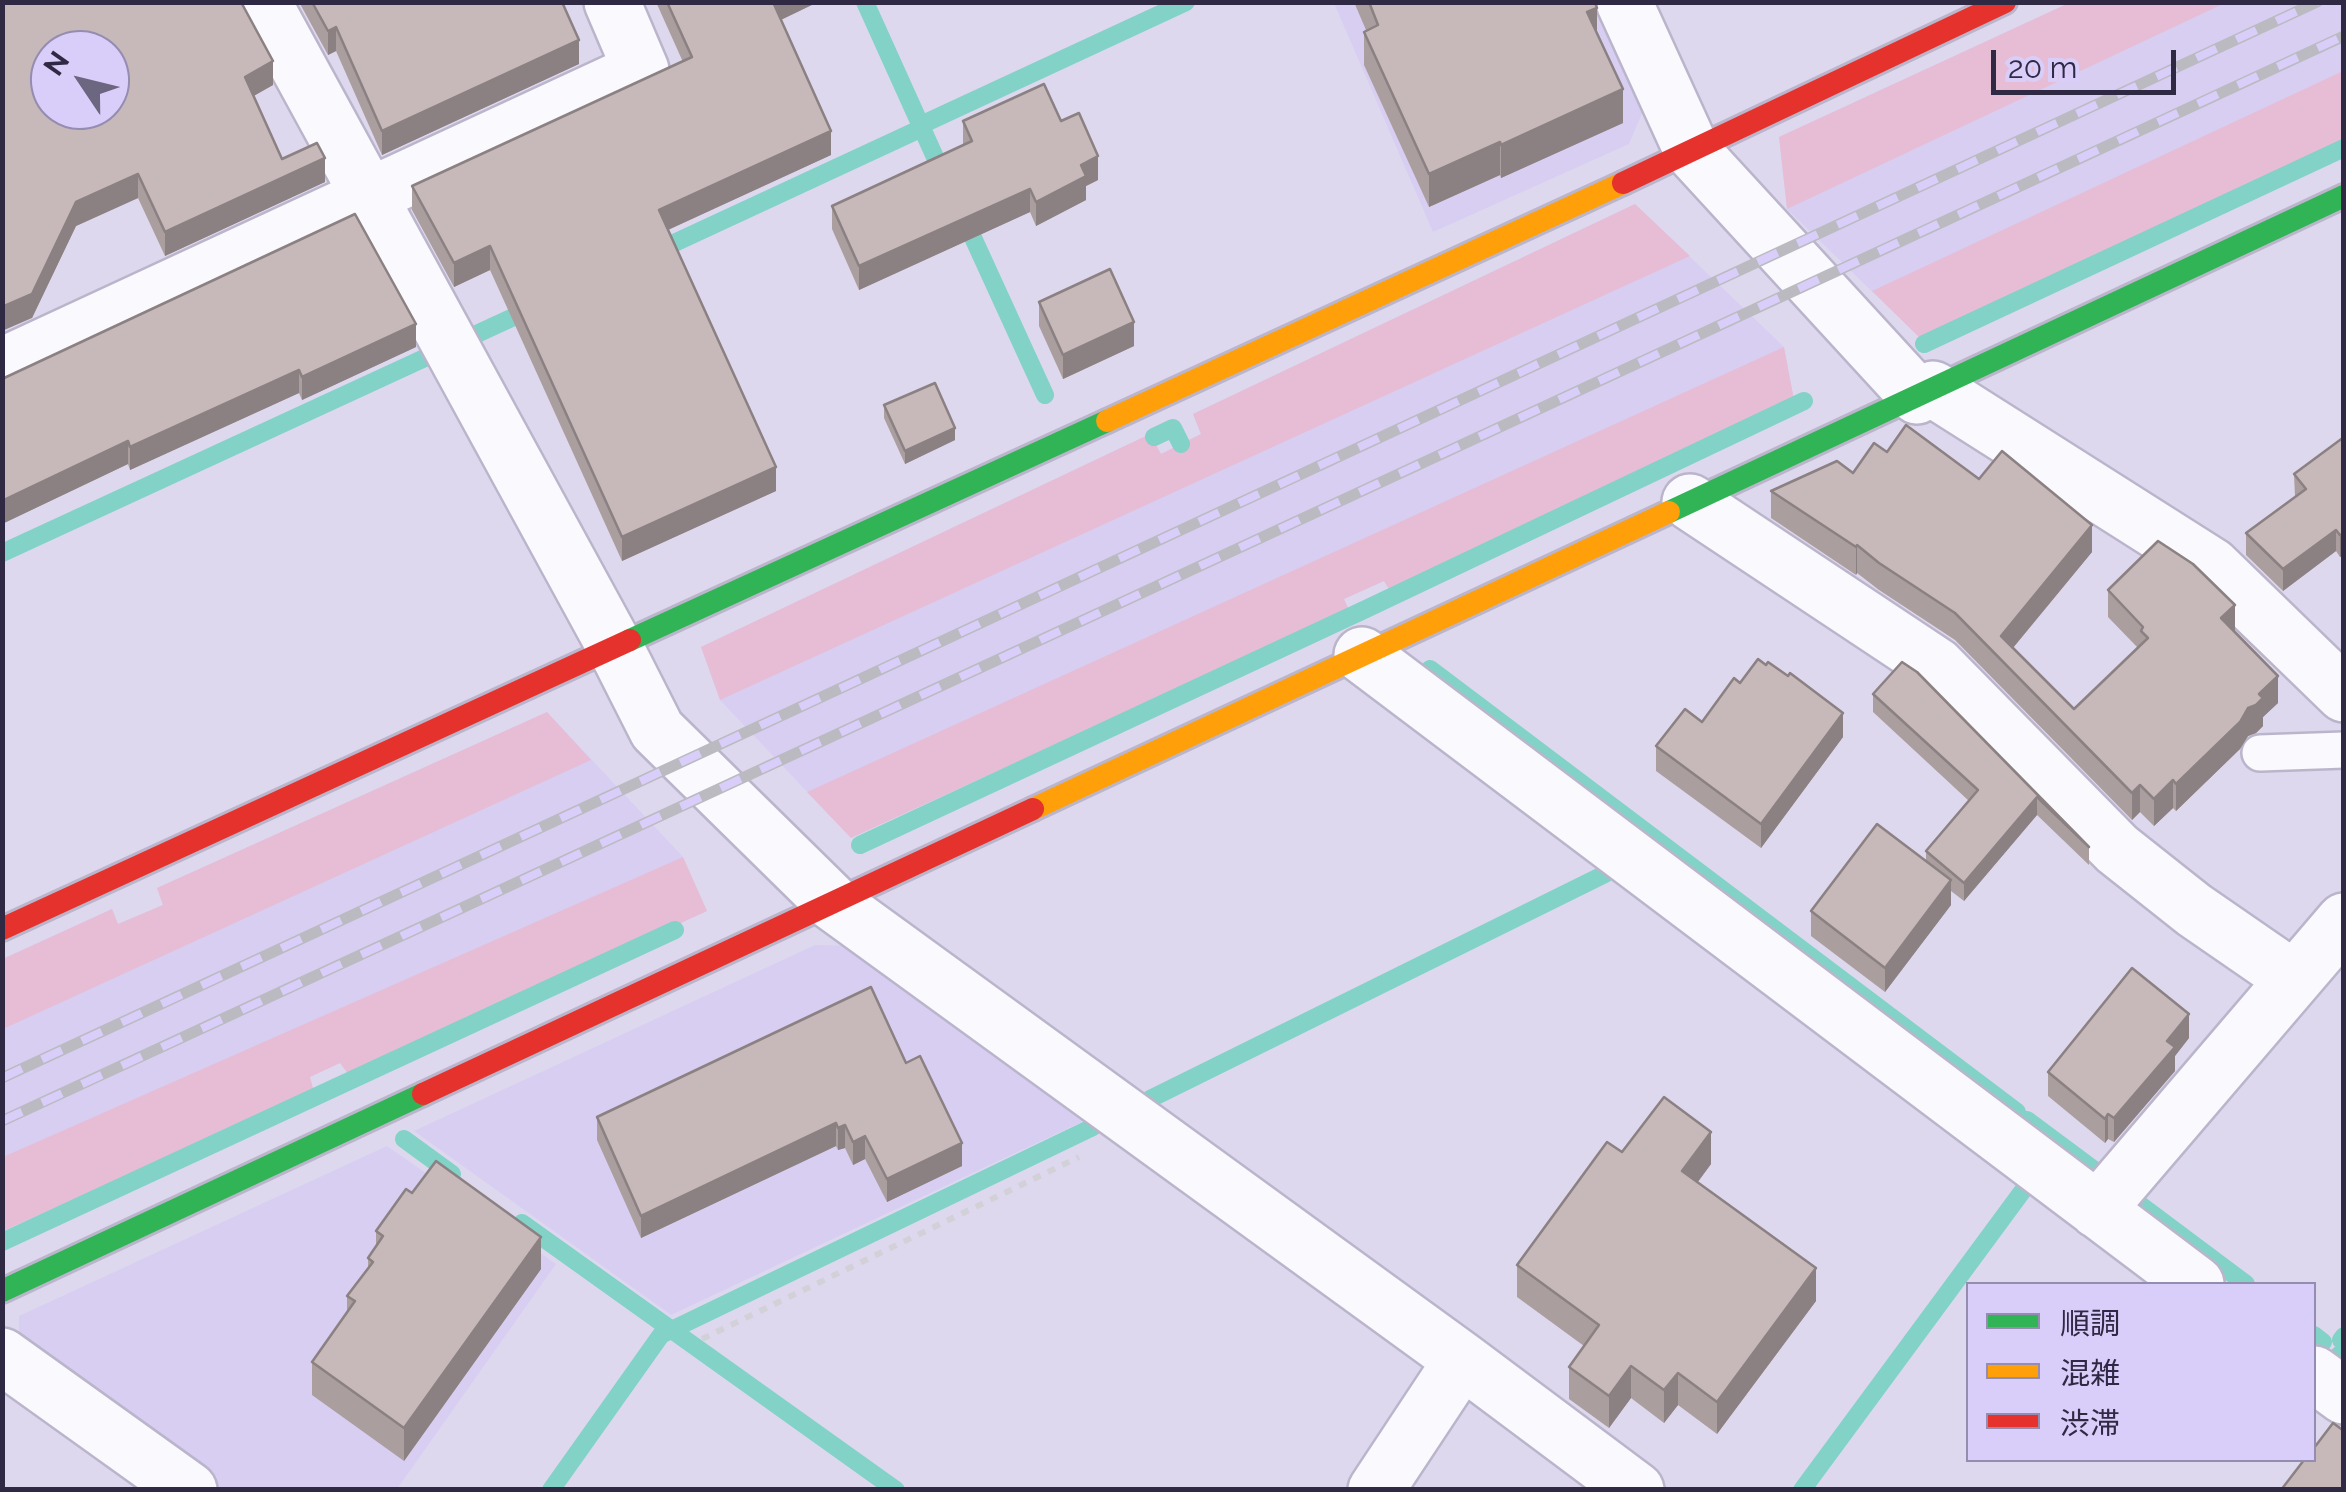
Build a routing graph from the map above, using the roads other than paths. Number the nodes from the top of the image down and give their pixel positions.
1 (264, 2) edge
2 (612, 2) edge
3 (1624, 2) edge
4 (2005, 2) edge
5 (1692, 150) junction
6 (370, 196) junction
7 (2344, 196) edge
8 (2, 366) edge
9 (1925, 392) junction
10 (1690, 502) junction
11 (615, 647) junction
12 (1362, 656) junction
13 (2344, 694) edge
14 (2344, 750) edge
15 (2260, 752) dead end
16 (834, 903) junction
17 (2344, 921) edge
18 (2, 930) edge
19 (2294, 979) junction
20 (2097, 1210) junction
21 (2193, 1282) edge
22 (2, 1291) edge
23 (2, 1356) edge
24 (1462, 1360) junction
25 (2316, 1375) edge
26 (2344, 1396) edge
27 (190, 1490) edge
28 (1376, 1490) edge
29 (1636, 1490) edge

1 - 6 street
2 - 6 street
3 - 5 street
4 - 5 street
5 - 9 street
5 - 11 street
6 - 8 street
6 - 11 street
7 - 9 street
9 - 10 street
9 - 13 street
10 - 12 street
10 - 19 street
11 - 16 street
11 - 18 street
12 - 16 street
12 - 20 street
14 - 15 lane
16 - 22 street
16 - 24 street
17 - 19 street
19 - 20 street
20 - 21 street
23 - 27 street
24 - 28 street
24 - 29 street
25 - 26 street

